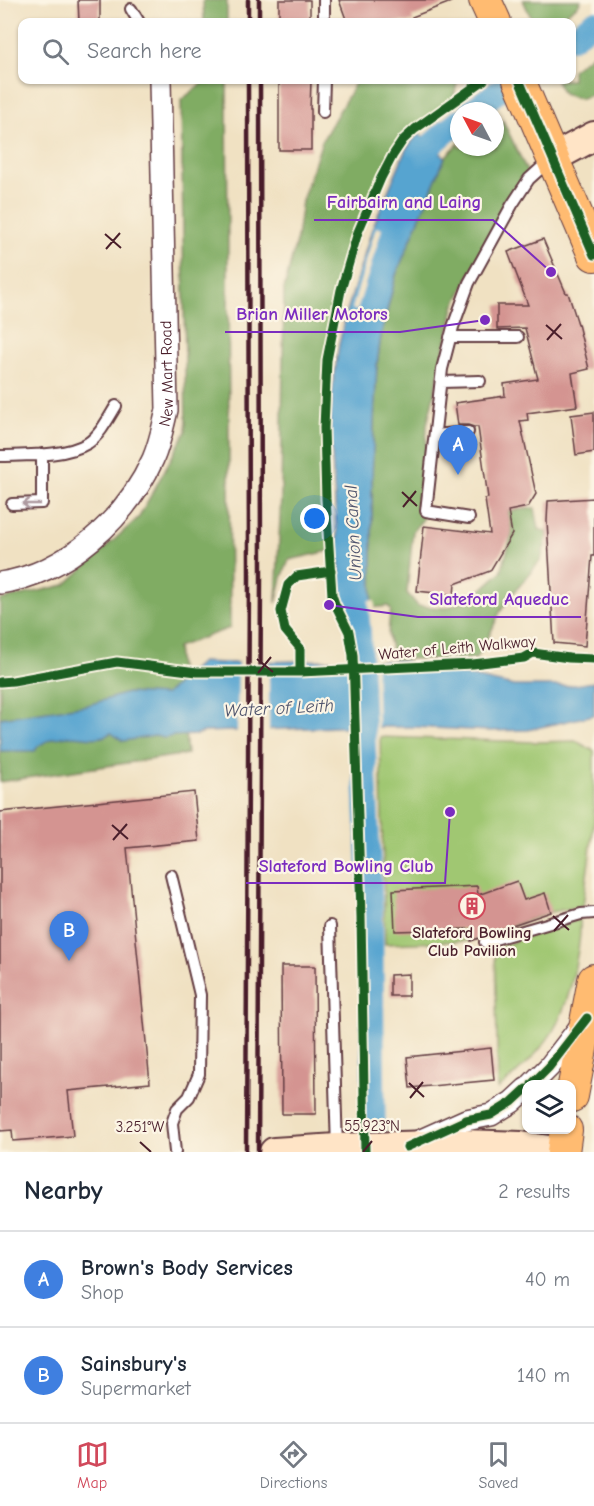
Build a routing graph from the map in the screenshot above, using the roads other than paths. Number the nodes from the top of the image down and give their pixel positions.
1 (324, 0) edge
2 (486, 0) edge
3 (132, 9) dead end
4 (137, 18) edge
5 (324, 18) edge
6 (493, 18) edge
7 (160, 84) edge
8 (324, 84) edge
9 (521, 84) edge
10 (323, 112) dead end
11 (594, 136) edge
12 (553, 158) junction
13 (594, 255) edge
14 (450, 337) junction
15 (518, 337) dead end
16 (480, 381) dead end
17 (441, 382) junction
18 (116, 406) dead end
19 (468, 432) dead end
20 (435, 435) junction
21 (42, 454) junction
22 (0, 456) edge
23 (12, 504) dead end
24 (469, 518) dead end
25 (0, 583) edge
26 (171, 875) dead end
27 (594, 913) edge
28 (330, 926) dead end
29 (485, 942) dead end
30 (594, 984) edge
31 (586, 1018) junction
32 (536, 1080) edge
33 (575, 1080) edge
34 (522, 1093) edge
35 (564, 1146) edge
36 (337, 1148) junction
37 (417, 1149) edge
38 (175, 1152) edge
39 (274, 1152) edge

1 - 5 lane
2 - 6 main road
3 - 4 lane
7 - 25 street, New Mart Road
8 - 10 lane
9 - 12 main road
11 - 12 street
12 - 13 main road
12 - 14 lane
14 - 15 lane
14 - 17 lane
16 - 17 lane
17 - 20 lane
18 - 21 lane
19 - 20 lane
20 - 24 lane
21 - 22 lane
21 -> 23 lane
26 - 38 lane
27 - 29 lane
28 - 36 lane
30 - 31 main road
31 - 32 street
31 - 33 main road
34 - 37 street
35 - 37 street
36 - 37 street
36 - 39 street

